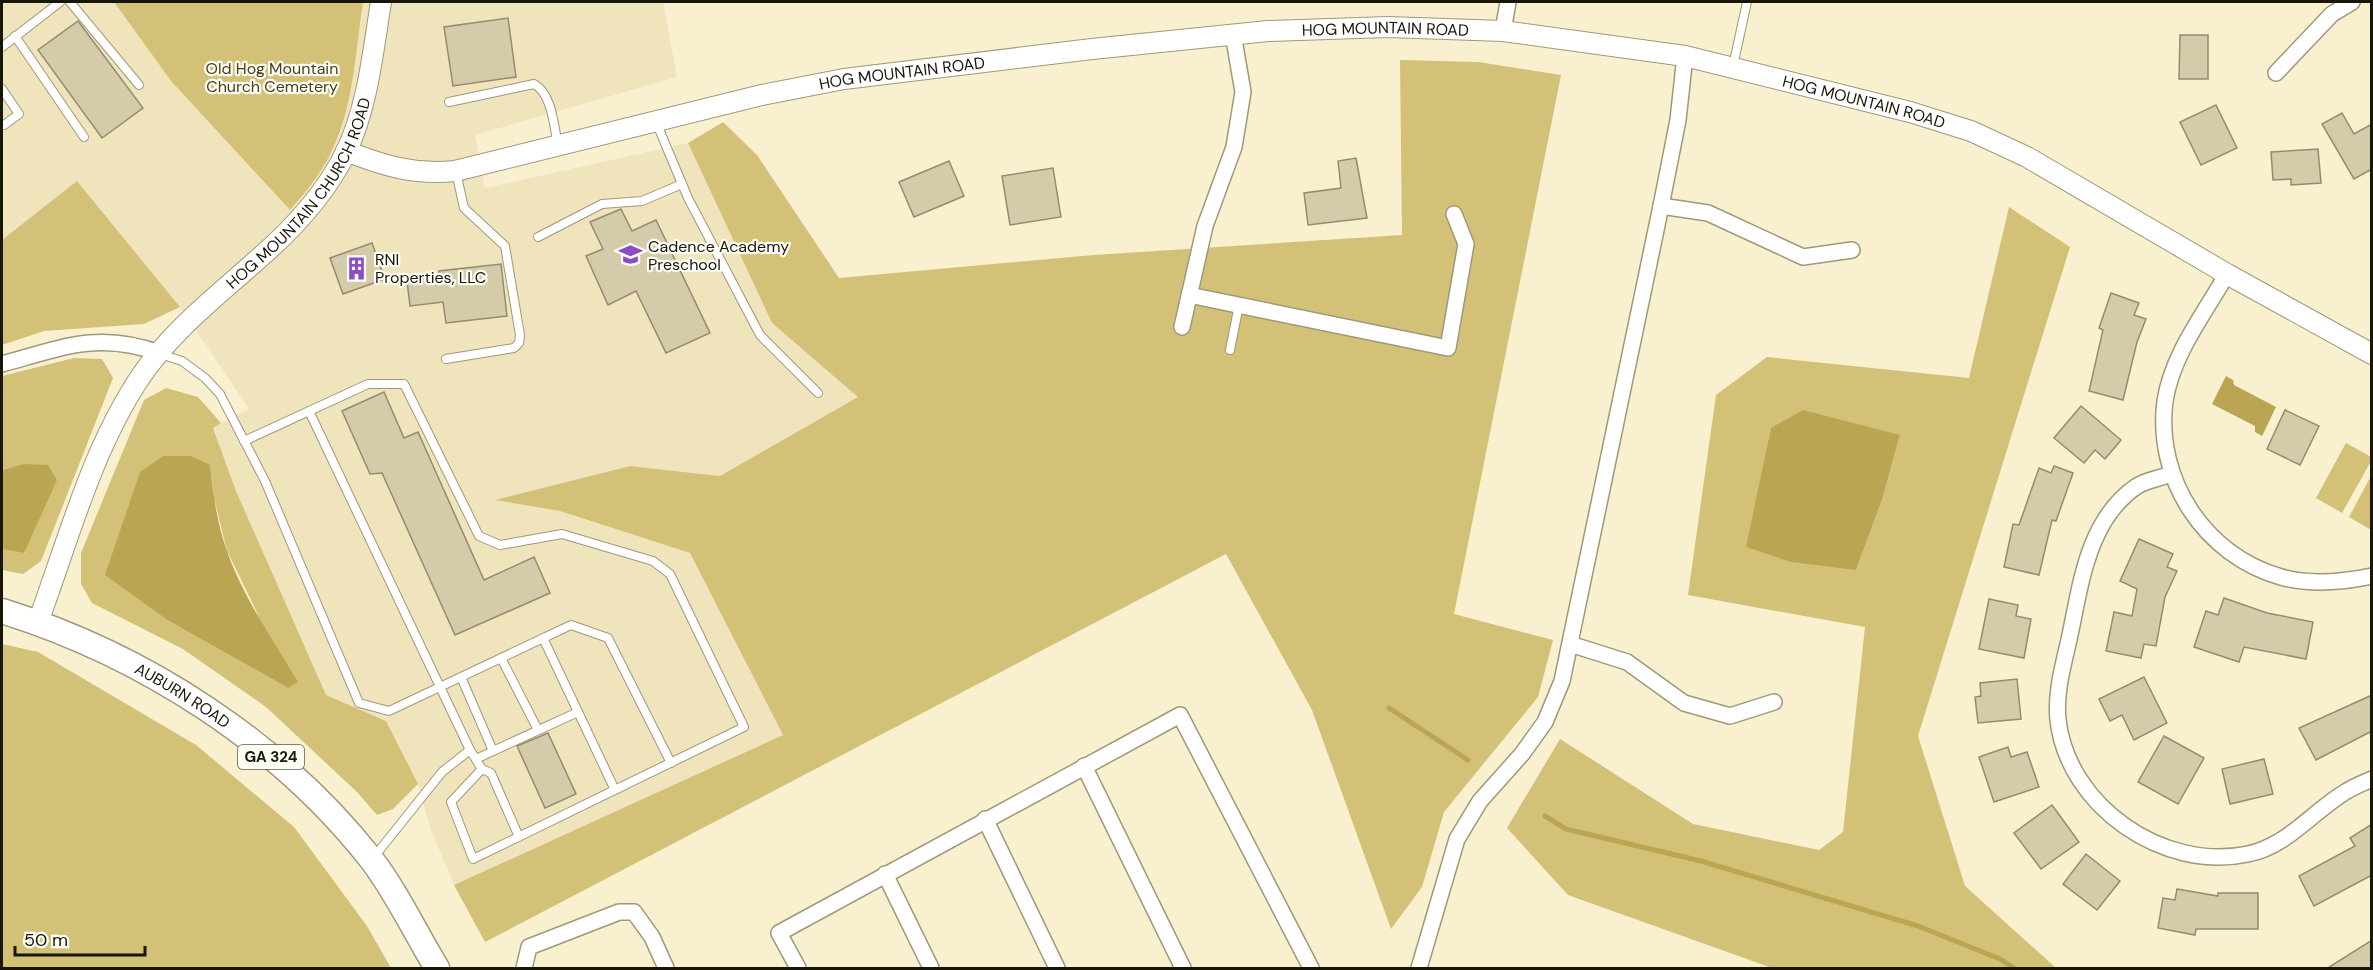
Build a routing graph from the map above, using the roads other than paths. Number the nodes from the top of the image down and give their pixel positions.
1 (60, 2) edge
2 (70, 2) edge
3 (381, 2) edge
4 (1508, 2) edge
5 (1747, 2) edge
6 (2352, 2) edge
7 (1503, 31) junction
8 (1233, 34) junction
9 (15, 36) junction
10 (2, 47) edge
11 (1685, 56) junction
12 (1733, 68) junction
13 (2276, 73) dead end
14 (139, 85) dead end
15 (2, 89) edge
16 (449, 102) dead end
17 (656, 121) junction
18 (2, 125) edge
19 (84, 136) dead end
20 (558, 146) junction
21 (346, 151) junction
22 (455, 171) junction
23 (682, 184) junction
24 (1660, 206) junction
25 (1454, 214) dead end
26 (538, 237) dead end
27 (1852, 250) dead end
28 (2227, 274) junction
29 (1189, 295) junction
30 (1239, 305) junction
31 (1182, 327) dead end
32 (1230, 350) dead end
33 (159, 353) junction
34 (2372, 354) edge
35 (446, 359) dead end
36 (2, 364) edge
37 (818, 393) dead end
38 (309, 411) junction
39 (244, 441) junction
40 (2172, 474) junction
41 (2372, 576) edge
42 (2, 611) edge
43 (38, 622) junction
44 (543, 638) junction
45 (1570, 644) junction
46 (501, 658) junction
47 (461, 677) junction
48 (441, 686) junction
49 (1774, 702) dead end
50 (578, 712) junction
51 (538, 730) junction
52 (470, 750) junction
53 (493, 751) junction
54 (476, 759) junction
55 (671, 762) junction
56 (1084, 766) junction
57 (482, 769) junction
58 (2372, 779) edge
59 (615, 790) junction
60 (986, 819) junction
61 (519, 837) junction
62 (372, 860) junction
63 (885, 874) junction
64 (437, 969) edge
65 (524, 969) edge
66 (666, 969) edge
67 (798, 969) edge
68 (931, 969) edge
69 (1057, 969) edge
70 (1183, 969) edge
71 (1311, 969) edge
72 (1419, 969) edge

1 - 9 lane
2 - 14 lane
3 - 21 street, HOG MOUNTAIN CHURCH ROAD
4 - 7 street
5 - 12 lane
6 - 13 street
7 - 8 street, HOG MOUNTAIN ROAD
7 - 11 street, HOG MOUNTAIN ROAD
8 - 17 street, HOG MOUNTAIN ROAD
8 - 29 street
9 - 10 lane
9 - 19 lane
11 - 12 street, HOG MOUNTAIN ROAD
11 - 24 street
12 - 28 street, HOG MOUNTAIN ROAD
15 - 18 lane
16 - 20 lane
17 - 20 street, HOG MOUNTAIN ROAD
17 - 23 lane
20 - 22 street, HOG MOUNTAIN ROAD
21 - 22 street, HOG MOUNTAIN ROAD
21 - 33 street, HOG MOUNTAIN CHURCH ROAD
22 - 35 lane
23 - 26 lane
23 - 37 lane
24 - 27 street
24 - 45 street
25 - 30 street
28 - 34 street, HOG MOUNTAIN ROAD
28 - 40 street
29 - 30 street
29 - 31 street
30 - 32 lane
33 - 36 street
33 - 39 lane
33 - 43 street, HOG MOUNTAIN CHURCH ROAD
38 - 39 lane
38 - 48 lane
38 - 55 lane
39 - 48 lane
40 - 41 street
40 - 58 street
42 - 43 main road, AUBURN ROAD / GA 324
43 - 62 main road, AUBURN ROAD / GA 324
44 - 46 lane
44 - 50 lane
44 - 55 lane
45 - 49 street
45 - 72 street
46 - 47 lane
46 - 51 lane
47 - 48 lane
47 - 53 lane
48 - 52 lane
50 - 51 lane
50 - 59 lane
51 - 53 lane
52 - 54 lane
52 - 62 lane
53 - 54 lane
54 - 57 lane
55 - 59 lane
56 - 60 street
56 - 70 street
56 - 71 street
57 - 61 lane
57 - 61 lane
59 - 61 lane
60 - 63 street
60 - 69 street
62 - 64 main road, AUBURN ROAD / GA 324
63 - 67 street
63 - 68 street
65 - 66 street

